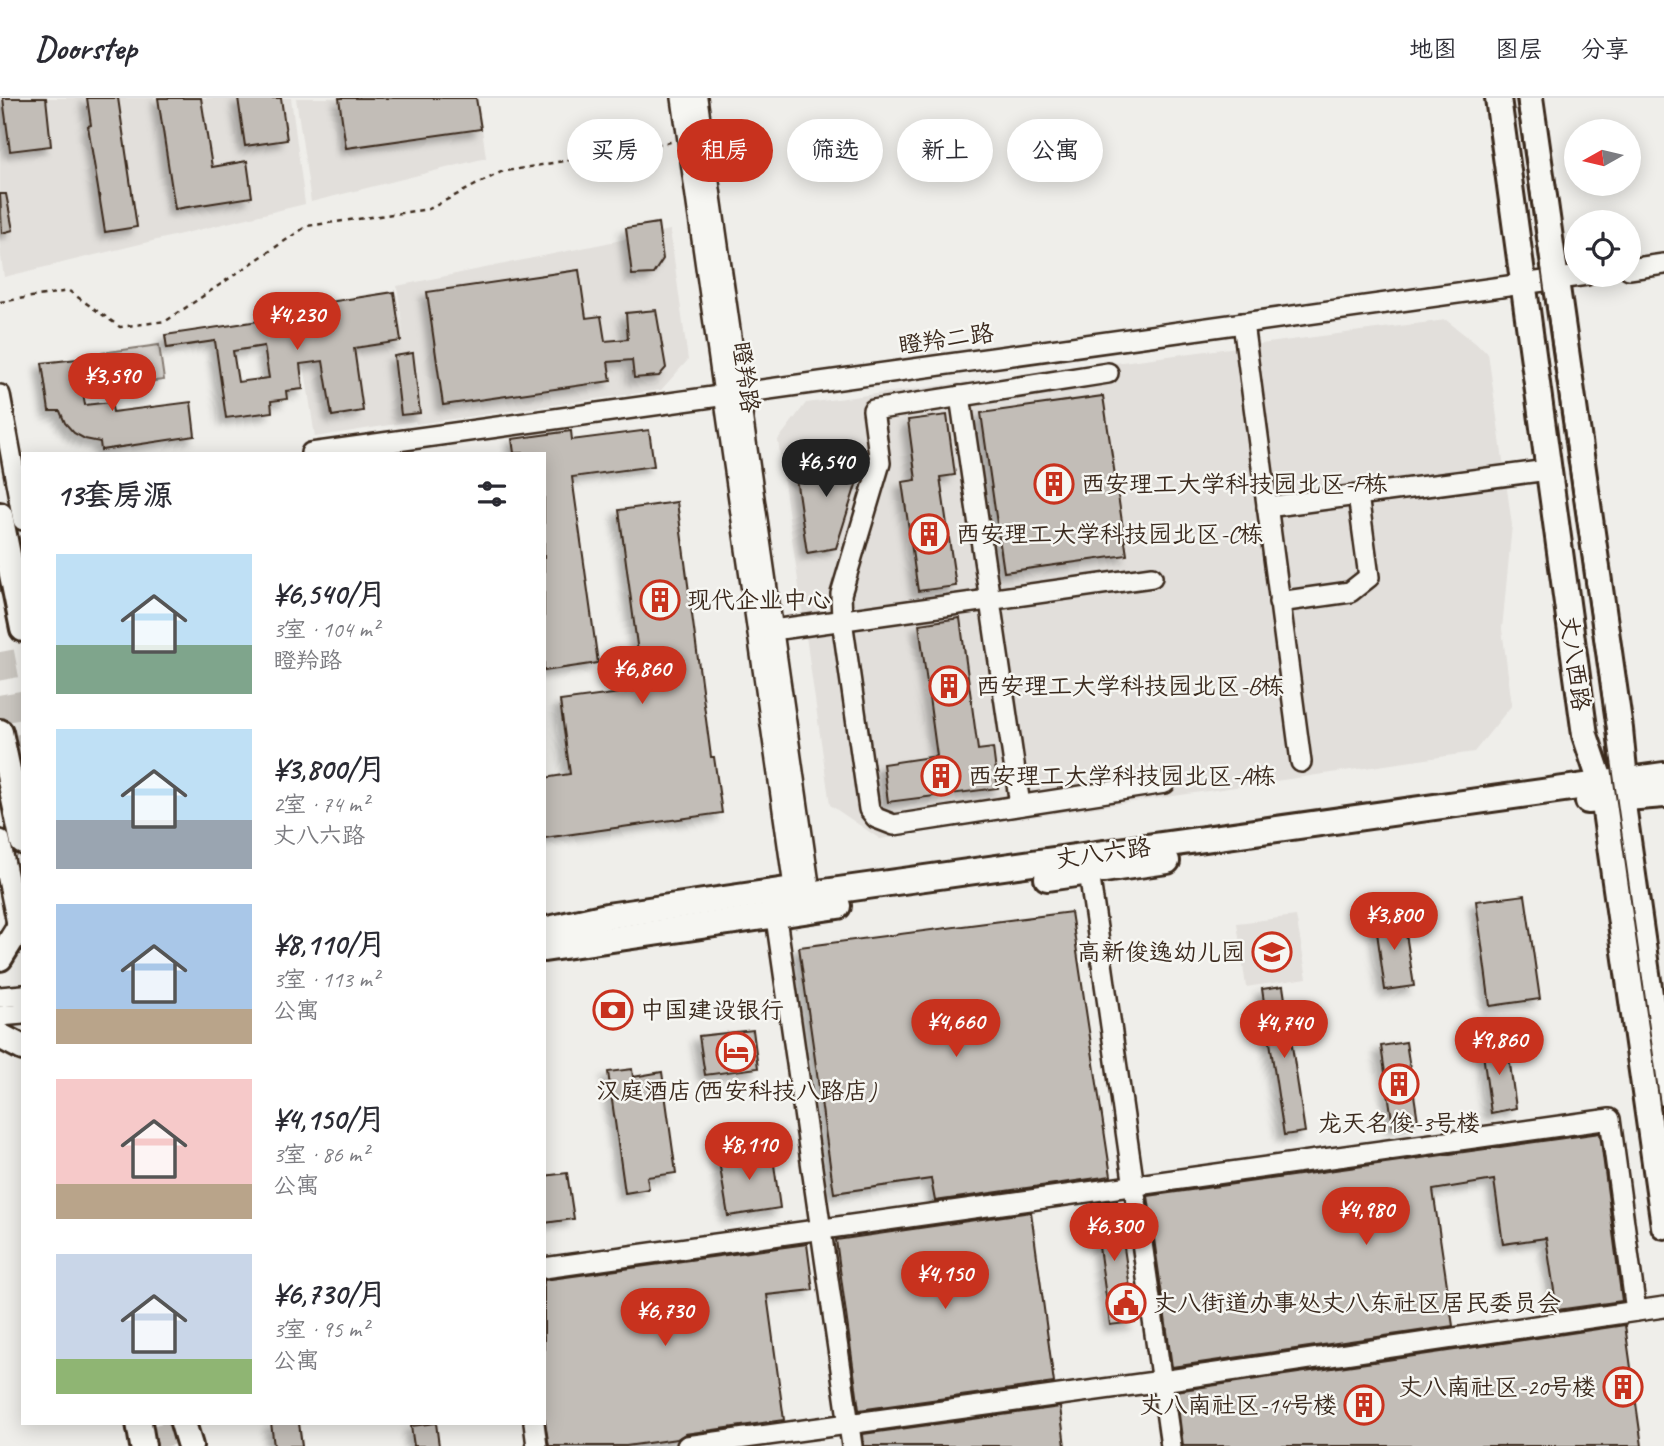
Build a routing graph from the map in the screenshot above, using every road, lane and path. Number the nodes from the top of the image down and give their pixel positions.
1 (682, 98) edge
2 (697, 98) edge
3 (1498, 98) edge
4 (1530, 98) edge
5 (685, 119) edge
6 (677, 141) edge
7 (695, 182) edge
8 (1664, 264) edge
9 (1641, 267) edge
10 (1564, 278) edge
11 (1555, 279) junction
12 (1524, 284) junction
13 (0, 302) edge
14 (1243, 323) junction
15 (1108, 373) dead end
16 (731, 394) junction
17 (0, 395) edge
18 (960, 396) junction
19 (318, 452) edge
20 (1540, 471) dead end
21 (14, 495) edge
22 (1358, 495) junction
23 (1267, 507) junction
24 (21, 514) edge
25 (0, 516) edge
26 (1152, 577) dead end
27 (990, 600) junction
28 (1279, 602) junction
29 (21, 619) edge
30 (842, 620) junction
31 (773, 630) junction
32 (0, 732) edge
33 (1301, 762) dead end
34 (1664, 775) edge
35 (1166, 783) dead end
36 (1613, 790) junction
37 (1664, 795) edge
38 (1020, 806) junction
39 (21, 827) edge
40 (0, 840) edge
41 (1089, 872) junction
42 (794, 902) junction
43 (21, 919) edge
44 (546, 930) edge
45 (546, 949) edge
46 (0, 958) edge
47 (21, 995) edge
48 (0, 997) edge
49 (21, 1014) edge
50 (0, 1016) edge
51 (0, 1036) edge
52 (21, 1047) edge
53 (1664, 1093) edge
54 (1133, 1187) junction
55 (1664, 1226) edge
56 (821, 1229) junction
57 (546, 1268) edge
58 (1664, 1307) edge
59 (1636, 1311) junction
60 (1162, 1381) junction
61 (849, 1422) junction
62 (139, 1425) edge
63 (184, 1425) edge
64 (534, 1425) edge
65 (143, 1446) edge
66 (190, 1446) edge
67 (537, 1446) edge
68 (687, 1446) edge
69 (852, 1446) edge
70 (1171, 1446) edge

1 - 5 street, 瞪羚路
2 - 16 street, 瞪羚路
3 - 12 main road, 丈八西路
4 - 11 main road, 丈八西路
6 - 13 path
7 - 16 street, 瞪羚路
8 - 9 street
10 - 11 street, 瞪羚二路
11 - 12 street, 瞪羚二路
11 - 36 main road, 丈八西路
12 - 14 street, 瞪羚二路
12 - 36 main road, 丈八西路
14 - 16 street, 瞪羚二路
14 - 23 street
15 - 18 street
16 - 19 street, 瞪羚二路
16 - 31 street, 瞪羚路
16 - 42 street, 瞪羚路
17 - 21 street
18 - 27 street
18 - 30 street
20 - 22 street
21 - 24 street
22 - 23 street
22 - 28 street
23 - 28 street
25 - 29 main road
26 - 27 street
27 - 30 street
27 - 38 street
28 - 33 street
30 - 31 street
30 - 38 street
31 - 42 street, 瞪羚路
32 - 39 main road
34 - 36 main road, 丈八六路
35 - 38 street
36 - 37 main road, 丈八六路
36 - 41 main road, 丈八六路
36 - 42 main road, 丈八六路
36 - 53 main road, 丈八西路
36 - 55 main road, 丈八西路
40 - 43 street
41 - 42 main road, 丈八六路
41 - 54 street
42 - 44 main road, 丈八六路
42 - 45 main road, 丈八六路
42 - 56 street
43 - 46 main road
47 - 48 street
49 - 50 street
51 - 52 main road
54 - 56 street
54 - 59 street
54 - 60 street
56 - 57 street
56 - 61 street
58 - 59 street
59 - 60 street
60 - 61 street
60 - 70 street
61 - 68 street
61 - 69 street
62 - 65 main road
63 - 66 main road
64 - 67 street

